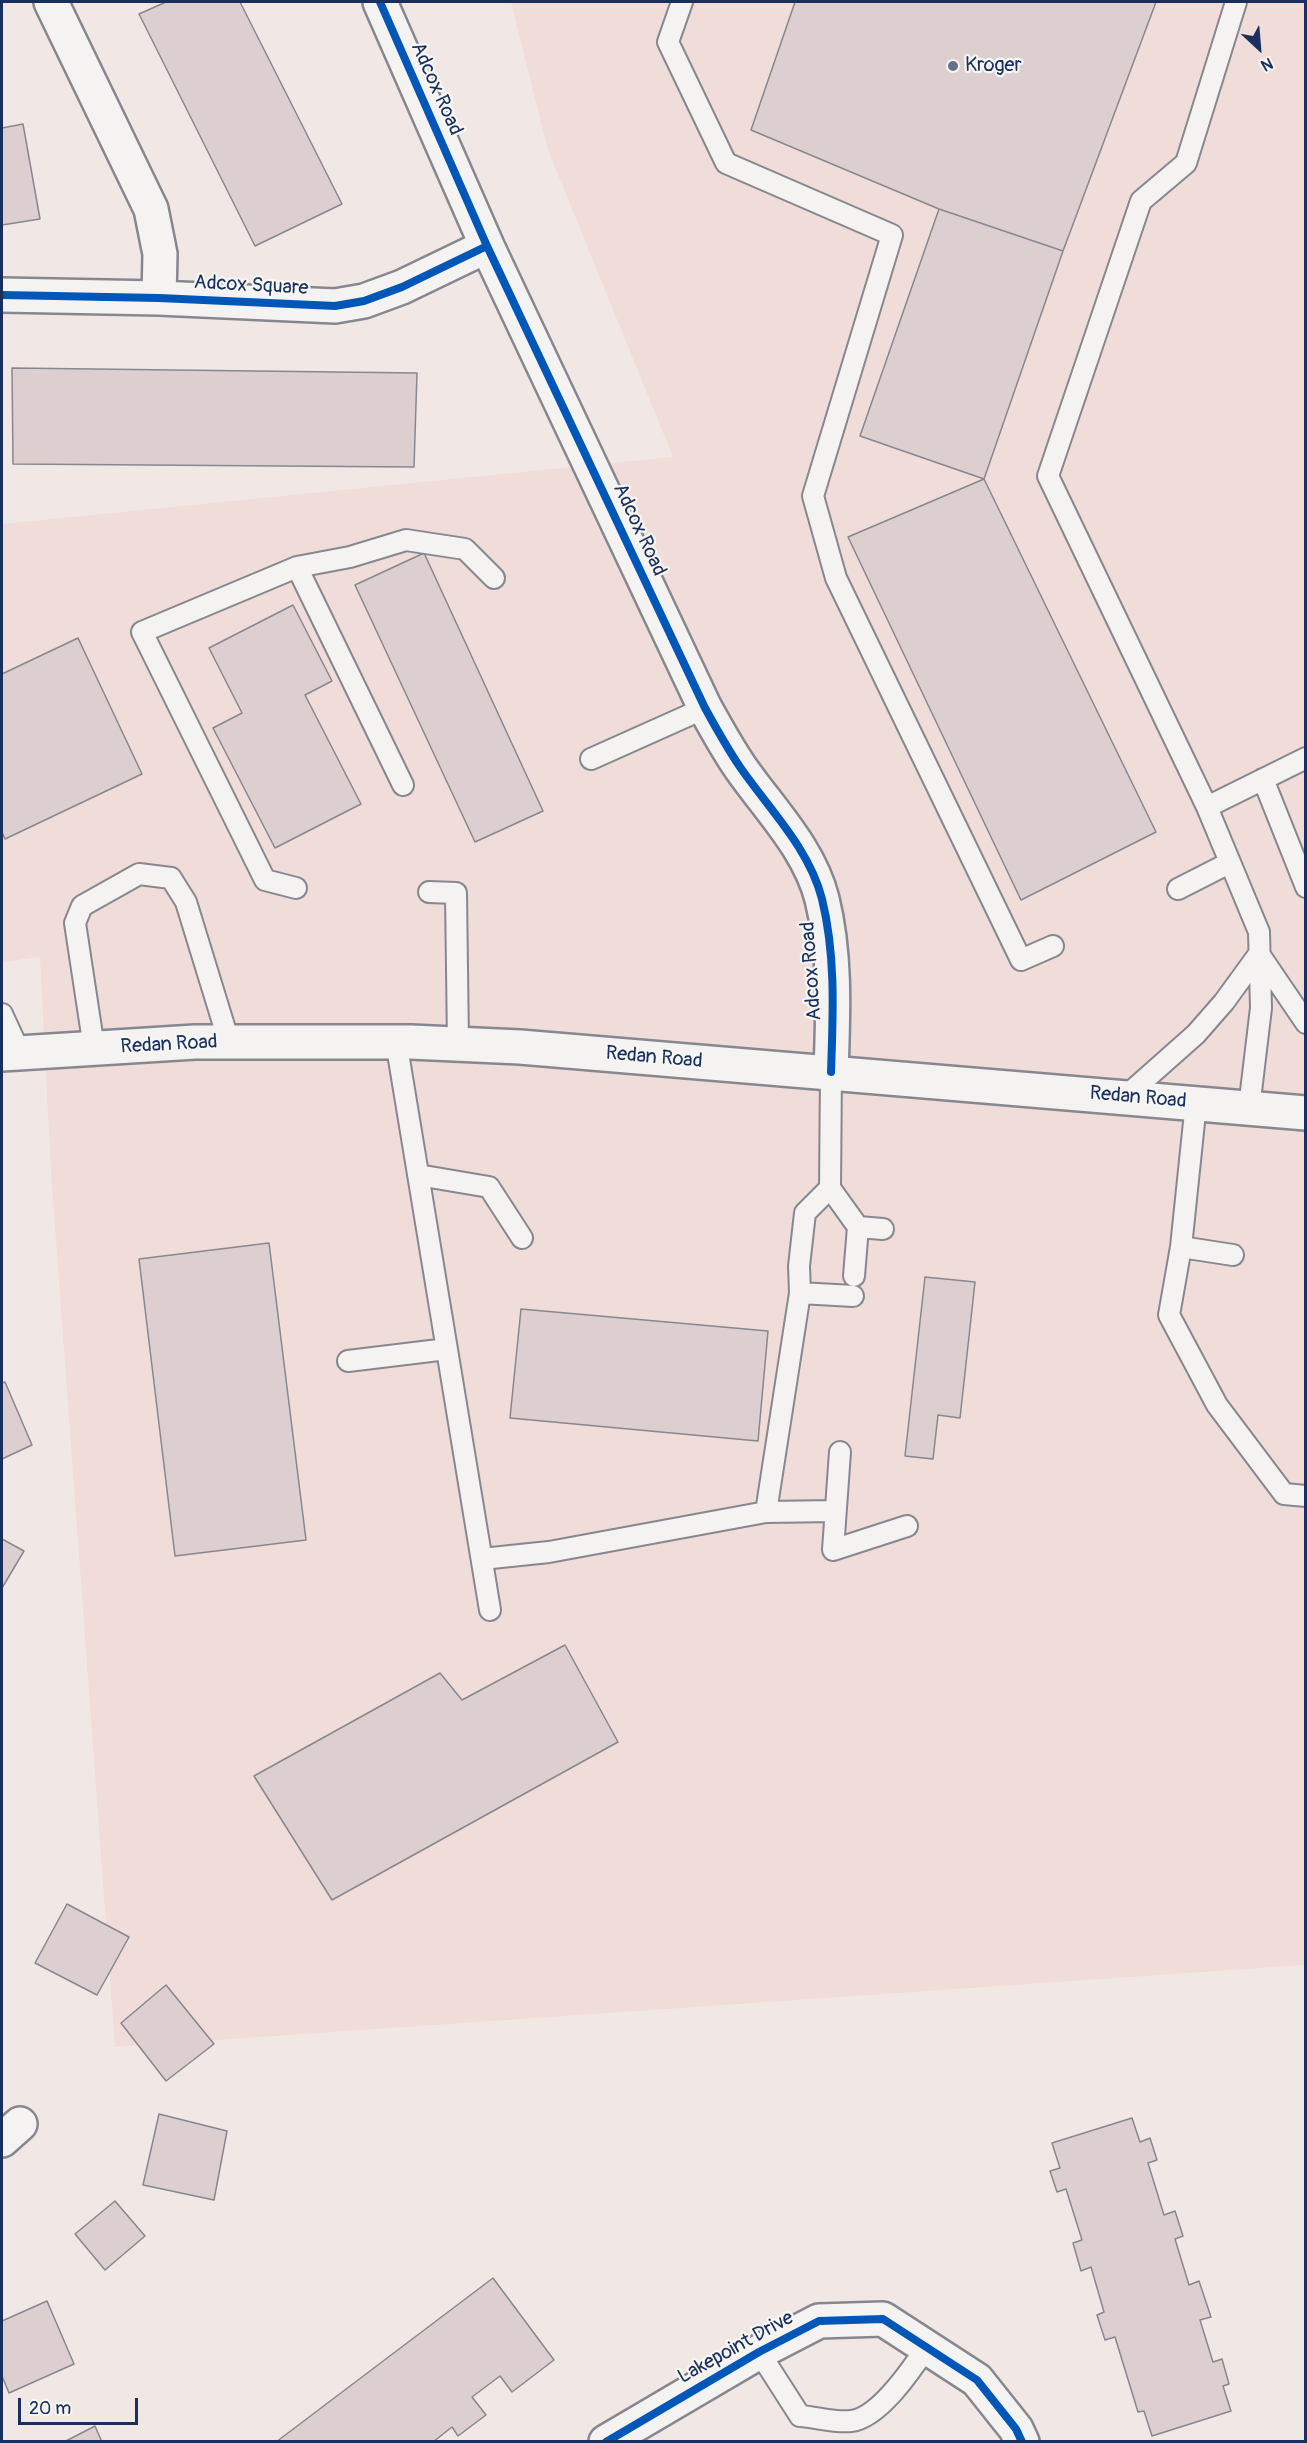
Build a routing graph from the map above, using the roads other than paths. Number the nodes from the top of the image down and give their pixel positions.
1 (51, 2) edge
2 (380, 2) edge
3 (682, 2) edge
4 (1236, 2) edge
5 (487, 246) junction
6 (2, 296) edge
7 (159, 298) junction
8 (297, 567) junction
9 (494, 578) dead end
10 (705, 708) junction
11 (1305, 758) edge
12 (591, 759) dead end
13 (1263, 779) junction
14 (403, 785) dead end
15 (1207, 807) junction
16 (1229, 863) junction
17 (1305, 887) edge
18 (296, 888) dead end
19 (1178, 889) dead end
20 (429, 892) dead end
21 (1053, 946) dead end
22 (1259, 954) junction
23 (2, 1014) edge
24 (1305, 1023) edge
25 (396, 1041) junction
26 (229, 1042) junction
27 (458, 1044) junction
28 (94, 1048) junction
29 (11, 1054) edge
30 (831, 1072) junction
31 (1125, 1097) junction
32 (1196, 1103) junction
33 (1249, 1108) junction
34 (1305, 1113) edge
35 (418, 1175) junction
36 (830, 1188) junction
37 (858, 1227) junction
38 (883, 1229) dead end
39 (522, 1238) dead end
40 (1181, 1247) junction
41 (1233, 1255) dead end
42 (854, 1276) dead end
43 (800, 1293) junction
44 (853, 1296) dead end
45 (447, 1349) junction
46 (348, 1361) dead end
47 (840, 1452) dead end
48 (1305, 1496) edge
49 (836, 1511) junction
50 (766, 1512) junction
51 (907, 1527) dead end
52 (482, 1559) junction
53 (490, 1610) dead end
54 (926, 2348) junction
55 (759, 2352) junction
56 (606, 2442) edge
57 (1022, 2442) edge

1 - 7 street
2 - 5 street, Adcox Road
3 - 21 lane
4 - 15 lane
5 - 7 street, Adcox Square
5 - 10 street, Adcox Road
6 - 7 street, Adcox Square
8 - 9 lane
8 - 14 lane
8 - 18 lane
10 - 12 lane
10 - 30 street, Adcox Road
11 - 13 lane
13 - 15 lane
13 - 17 lane
15 - 16 lane
16 - 19 lane
16 - 22 lane
20 - 27 lane
22 - 24 lane
22 - 31 lane
22 - 33 lane
23 - 29 lane
25 - 26 street, Redan Road
25 - 27 street, Redan Road
25 - 35 lane
26 - 28 street, Redan Road
26 - 28 lane
27 - 30 street, Redan Road
28 - 29 street, Redan Road
30 - 31 street, Redan Road
30 - 36 lane
31 - 32 street, Redan Road
32 - 33 street, Redan Road
32 - 40 lane
33 - 34 street, Redan Road
35 - 39 lane
35 - 45 lane
36 - 37 lane
36 - 43 lane
37 - 38 lane
37 - 42 lane
40 - 41 lane
40 - 48 lane
43 - 44 lane
43 - 50 lane
45 - 46 lane
45 - 52 lane
47 - 49 lane
49 - 50 lane
49 - 51 lane
50 - 52 lane
52 - 53 lane
54 - 55 street, Lakepoint Drive
54 - 55 lane
54 - 57 street, Lakepoint Drive
55 - 56 street, Lakepoint Drive

